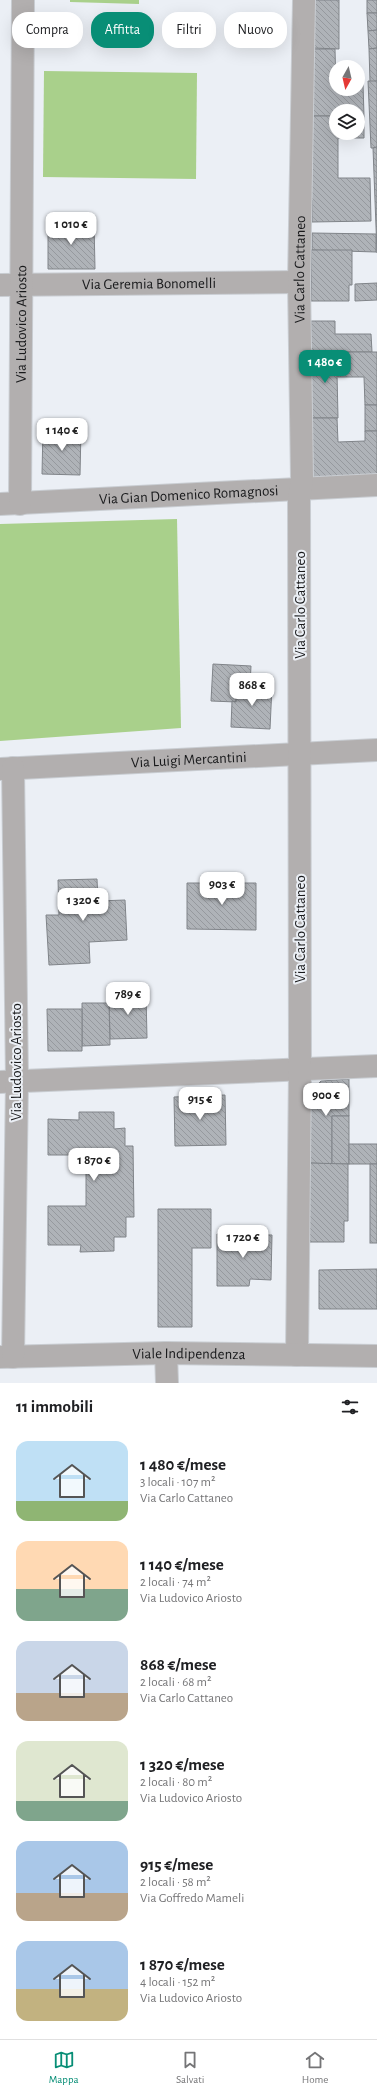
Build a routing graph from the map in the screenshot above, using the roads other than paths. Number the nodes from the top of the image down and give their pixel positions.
1 (23, 0) edge
2 (304, 0) edge
3 (299, 282) junction
4 (0, 285) edge
5 (22, 285) junction
6 (377, 485) edge
7 (300, 489) junction
8 (10, 504) edge
9 (377, 750) edge
10 (300, 755) junction
11 (6, 768) edge
12 (377, 1066) edge
13 (300, 1069) junction
14 (8, 1082) edge
15 (166, 1353) junction
16 (298, 1355) junction
17 (377, 1356) edge
18 (6, 1357) edge
19 (167, 1383) edge

1 - 5 street, Via Ludovico Ariosto
2 - 3 street, Via Carlo Cattaneo
3 - 5 street, Via Geremia Bonomelli
3 - 7 street, Via Carlo Cattaneo
4 - 5 street, Via Geremia Bonomelli
5 - 8 street, Via Ludovico Ariosto
6 - 7 street, Via Gian Domenico Romagnosi
7 - 8 street, Via Gian Domenico Romagnosi
7 - 10 street, Via Carlo Cattaneo
9 - 10 street, Via Luigi Mercantini
10 - 11 street, Via Luigi Mercantini
10 - 13 street, Via Carlo Cattaneo
11 - 14 street, Via Ludovico Ariosto
12 - 13 street
13 - 14 street
13 - 16 street, Via Carlo Cattaneo
14 - 18 street, Via Ludovico Ariosto
15 - 16 street, Viale Indipendenza
15 - 18 street, Viale Indipendenza
15 - 19 street
16 - 17 street, Viale Indipendenza

